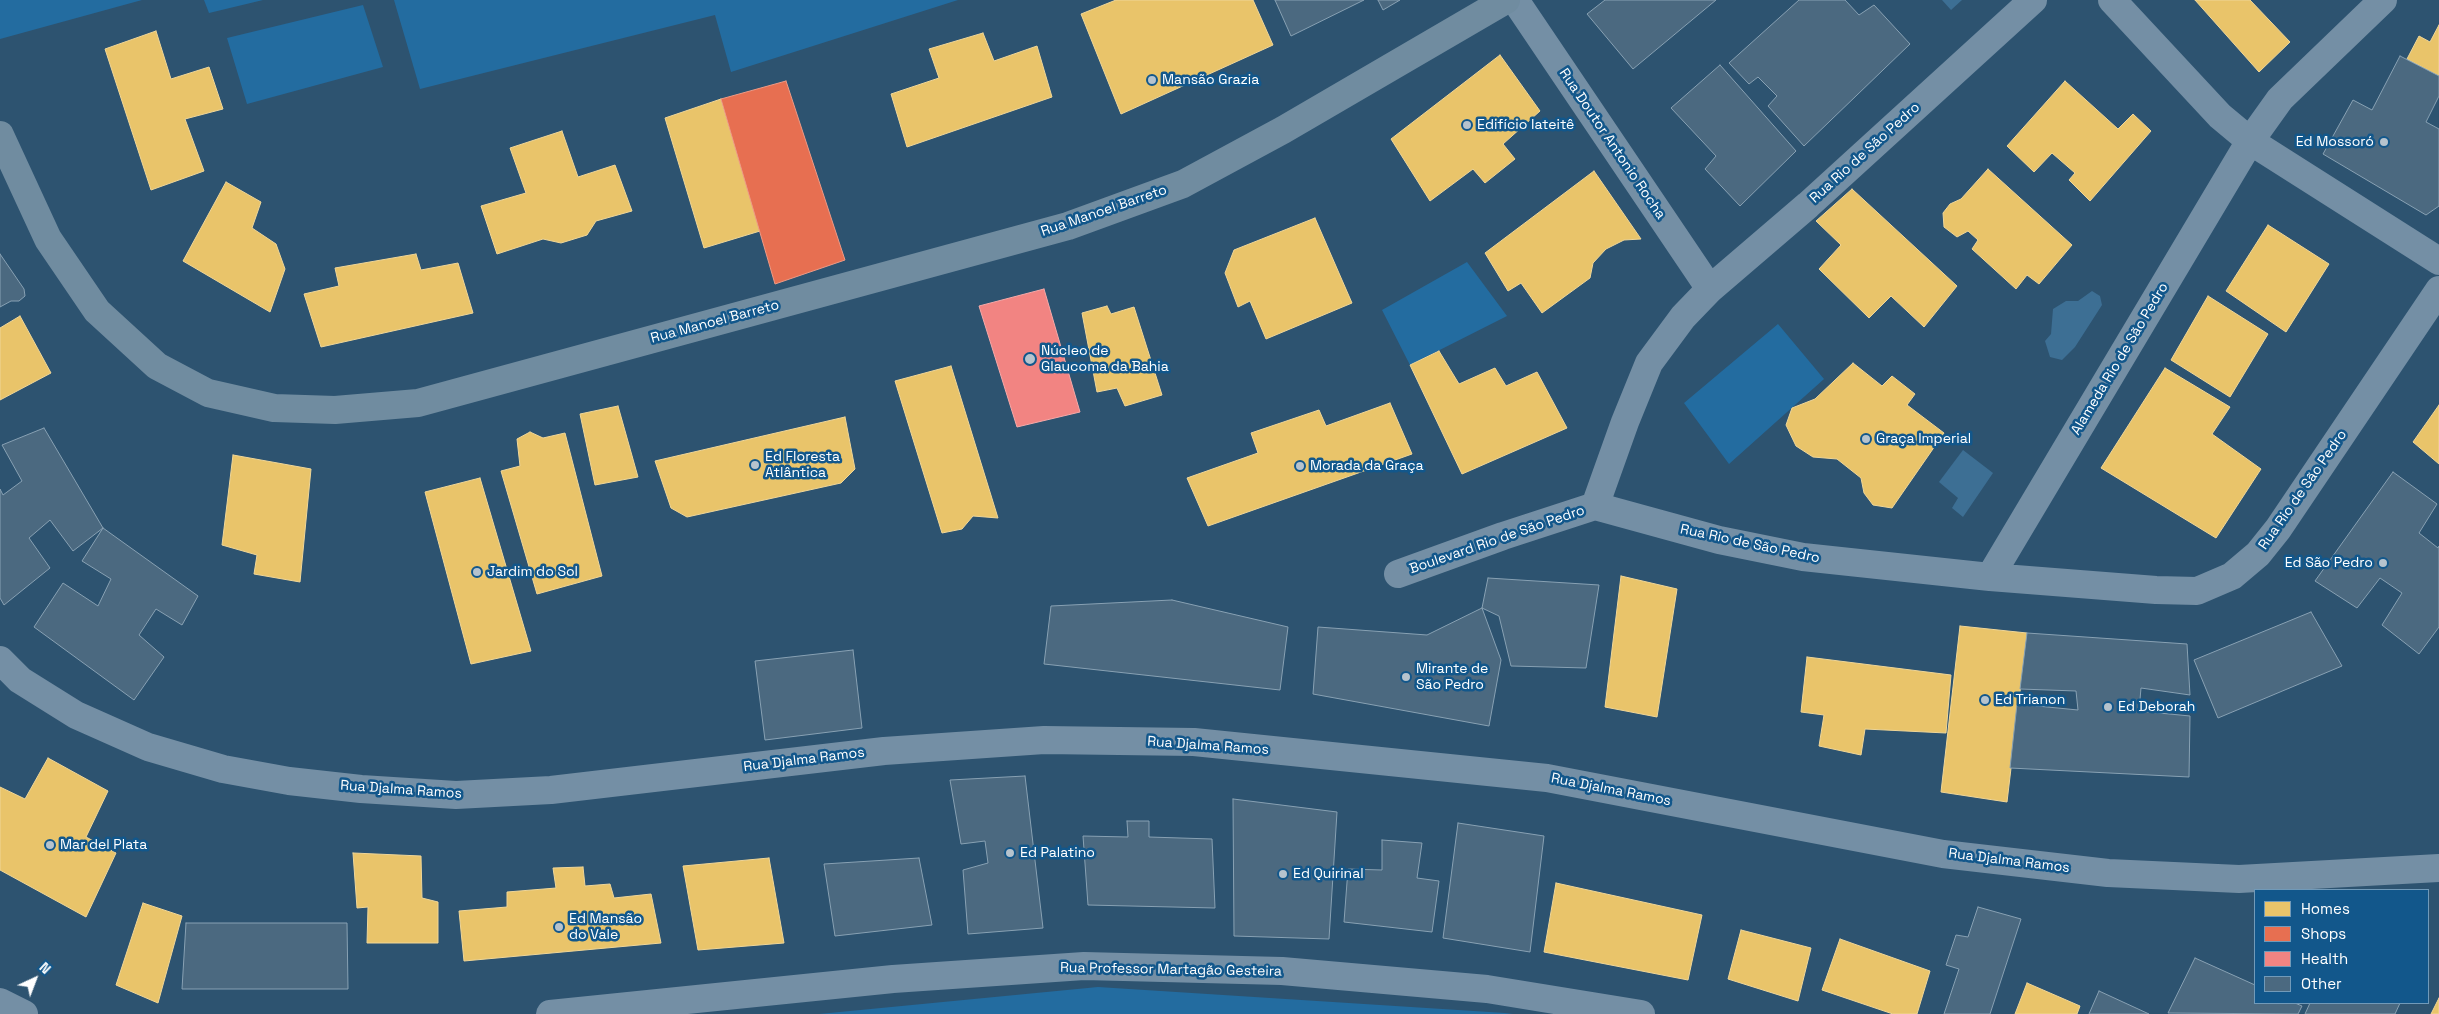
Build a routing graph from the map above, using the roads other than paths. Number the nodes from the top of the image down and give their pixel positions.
1 (1506, 0) edge
2 (1515, 0) edge
3 (2033, 0) edge
4 (2112, 0) edge
5 (2383, 0) edge
6 (0, 136) edge
7 (2250, 141) junction
8 (2439, 261) edge
9 (1710, 289) junction
10 (2439, 290) edge
11 (1595, 506) junction
12 (1398, 574) dead end
13 (1990, 576) junction
14 (0, 660) edge
15 (2439, 868) edge
16 (0, 1002) edge
17 (24, 1014) edge
18 (550, 1014) edge
19 (1641, 1014) edge

1 - 6 street, Rua Manoel Barreto
2 - 9 street, Rua Doutor Antonio Rocha
3 - 9 street, Rua Rio de São Pedro
4 - 7 street
5 - 7 street
7 - 8 street
7 - 13 street, Alameda Rio de São Pedro
9 - 11 street, Rua Rio de São Pedro
10 - 13 street, Rua Rio de São Pedro
11 - 12 street, Boulevard Rio de São Pedro
11 - 13 street, Rua Rio de São Pedro
14 - 15 street, Rua Djalma Ramos
16 - 17 street
18 - 19 street, Rua Professor Martagão Gesteira

